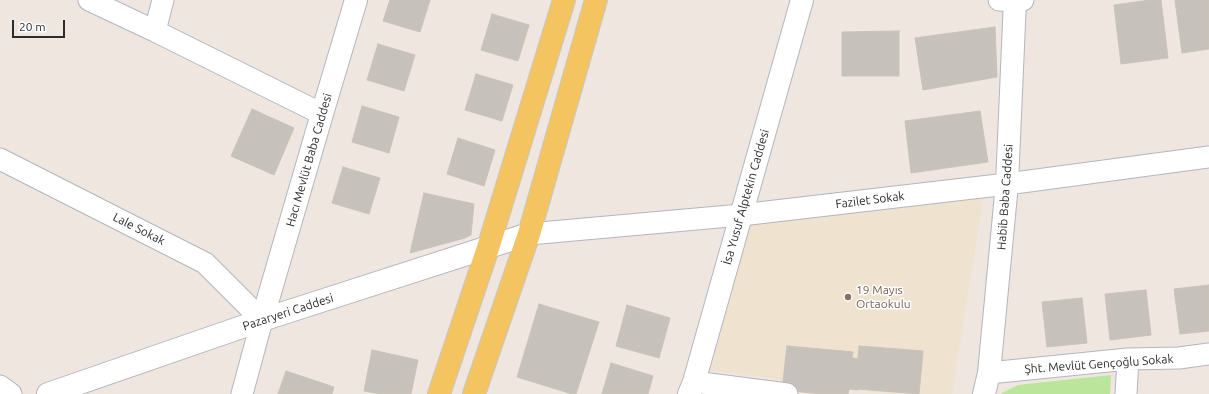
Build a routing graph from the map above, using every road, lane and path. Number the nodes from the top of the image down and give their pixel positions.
1 (91, 0) edge
2 (163, 0) edge
3 (356, 0) edge
4 (564, 0) edge
5 (596, 0) edge
6 (802, 0) edge
7 (1013, 0) edge
8 (155, 31) junction
9 (322, 114) junction
10 (1209, 156) edge
11 (0, 159) edge
12 (1007, 184) junction
13 (741, 215) junction
14 (529, 234) junction
15 (488, 248) junction
16 (262, 320) junction
17 (1209, 354) edge
18 (1128, 359) junction
19 (988, 373) junction
20 (0, 386) edge
21 (691, 388) edge
22 (11, 394) edge
23 (48, 394) edge
24 (242, 394) edge
25 (439, 394) edge
26 (474, 394) edge
27 (787, 394) edge
28 (984, 394) edge
29 (1126, 394) edge

1 - 8 street
2 - 8 street
3 - 9 street, Hacı Mevlüt Baba Caddesi
4 - 15 main road
5 - 14 main road
6 - 13 street, İsa Yusuf Alptekin Caddesi
7 - 12 street, Habib Baba Caddesi
8 - 9 street
9 - 16 street, Hacı Mevlüt Baba Caddesi
10 - 12 street, Fazilet Sokak
11 - 16 street, Lale Sokak
12 - 13 street, Fazilet Sokak
12 - 19 street, Habib Baba Caddesi
13 - 14 street, Fazilet Sokak
13 - 21 street, İsa Yusuf Alptekin Caddesi
14 - 15 street, Pazaryeri Caddesi
14 - 26 main road
15 - 16 street, Pazaryeri Caddesi
15 - 25 main road
16 - 23 street, Pazaryeri Caddesi
16 - 24 street
17 - 18 street, Şht. Mevlüt Gençoğlu Sokak
18 - 19 street, Şht. Mevlüt Gençoğlu Sokak
18 - 29 street
19 - 28 street, Habib Baba Caddesi
20 - 22 street
21 - 27 street

